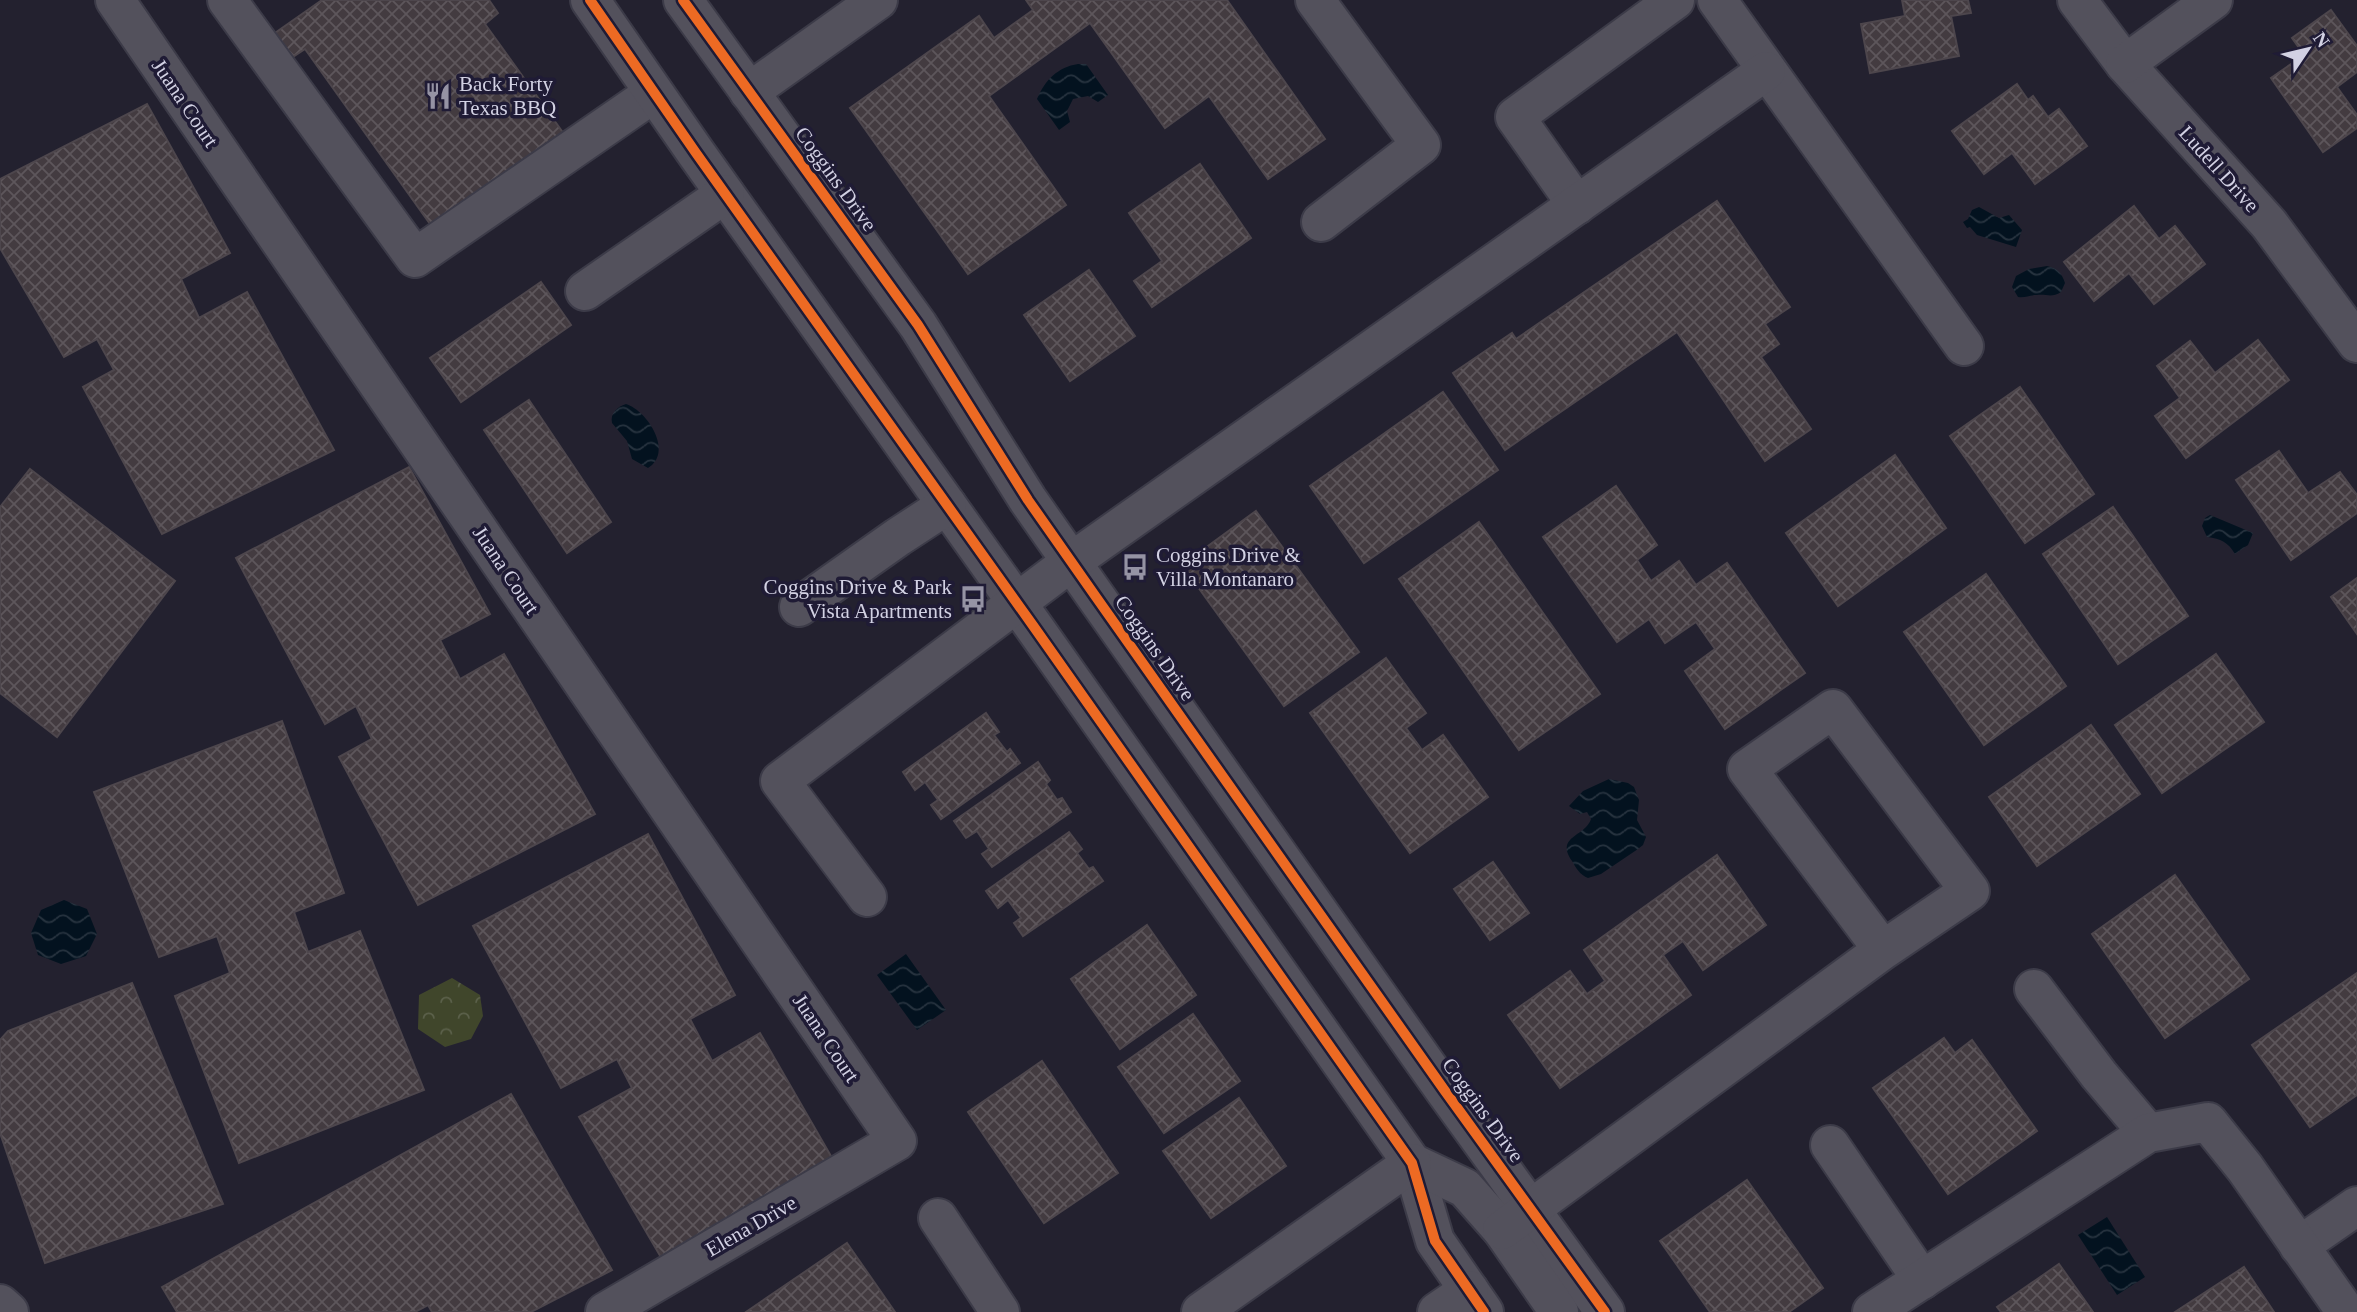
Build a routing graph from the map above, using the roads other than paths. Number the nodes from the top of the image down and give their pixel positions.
1 (115, 0) edge
2 (227, 0) edge
3 (590, 0) edge
4 (683, 0) edge
5 (878, 0) edge
6 (1315, 0) edge
7 (1675, 0) edge
8 (1717, 0) edge
9 (2077, 0) edge
10 (2213, 0) edge
11 (2125, 64) junction
12 (1766, 71) junction
13 (749, 92) junction
14 (653, 93) junction
15 (725, 194) junction
16 (1577, 205) junction
17 (1321, 222) dead end
18 (585, 291) dead end
19 (2357, 343) edge
20 (1964, 346) dead end
21 (947, 505) junction
22 (1071, 562) junction
23 (1017, 604) junction
24 (799, 607) dead end
25 (867, 897) dead end
26 (1883, 950) junction
27 (2035, 989) dead end
28 (2148, 1133) junction
29 (897, 1141) joint
30 (1830, 1145) dead end
31 (1412, 1163) junction
32 (2357, 1206) edge
33 (938, 1218) dead end
34 (1516, 1220) junction
35 (2300, 1246) junction
36 (1900, 1300) edge
37 (1476, 1301) edge
38 (0, 1304) edge
39 (9, 1312) edge
40 (605, 1312) edge
41 (1000, 1312) edge
42 (1201, 1312) edge
43 (1437, 1312) edge
44 (1559, 1312) edge
45 (1605, 1312) edge
46 (2346, 1312) edge

1 - 29 street, Juana Court
2 - 14 street
3 - 14 street, Coggins Drive
4 - 13 street, Coggins Drive
5 - 13 street
6 - 17 street
7 - 16 street
8 - 12 street
9 - 11 street, Ludell Drive
10 - 11 street
11 - 19 street, Ludell Drive
12 - 16 street
12 - 20 street
13 - 22 street, Coggins Drive
14 - 15 street, Coggins Drive
15 - 18 street
15 - 21 street, Coggins Drive
16 - 22 street
21 - 23 street, Coggins Drive
21 - 24 street
22 - 23 street
22 - 34 street, Coggins Drive
23 - 25 street
23 - 31 street, Coggins Drive
26 - 26 street
26 - 34 street
27 - 28 street
28 - 35 street
28 - 36 street
29 - 40 street, Elena Drive
30 - 36 street
31 - 34 street, Coggins Drive
31 - 37 street, Coggins Drive
31 - 42 street
32 - 35 street
33 - 41 street
34 - 44 street, Coggins Drive
34 - 45 street, Coggins Drive
35 - 46 street
37 - 43 street
38 - 39 street

